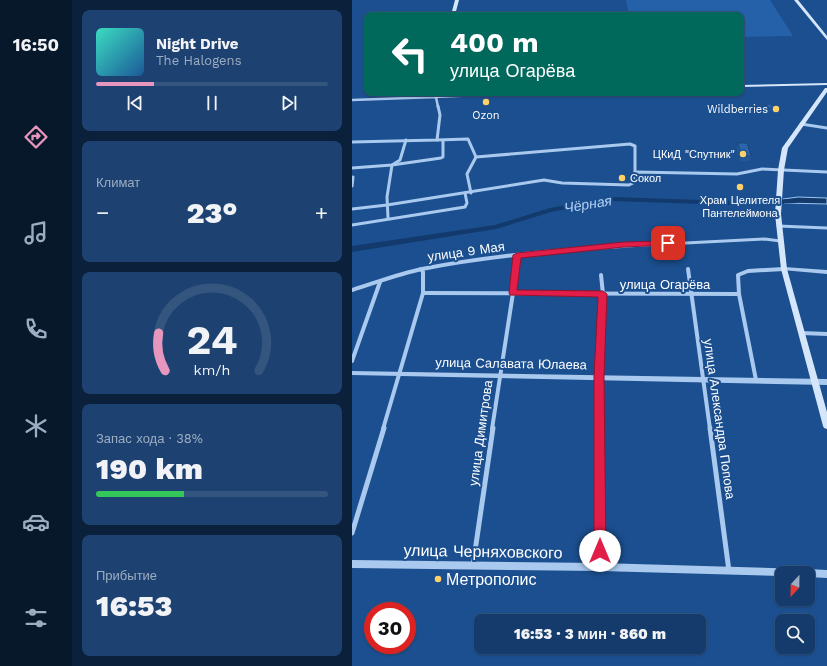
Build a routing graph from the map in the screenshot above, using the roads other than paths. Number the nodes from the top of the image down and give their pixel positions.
1 (457, 0) edge
2 (796, 0) edge
3 (454, 12) edge
4 (827, 39) edge
5 (827, 84) edge
6 (744, 86) edge
7 (827, 89) edge
8 (419, 96) edge
9 (436, 96) edge
10 (352, 100) edge
11 (801, 124) junction
12 (827, 128) edge
13 (406, 140) junction
14 (437, 140) junction
15 (352, 142) edge
16 (443, 142) junction
17 (476, 157) junction
18 (400, 160) junction
19 (409, 162) junction
20 (392, 165) junction
21 (352, 168) edge
22 (780, 170) junction
23 (635, 172) junction
24 (827, 172) edge
25 (353, 177) edge
26 (352, 186) edge
27 (471, 193) junction
28 (466, 194) junction
29 (387, 206) junction
30 (352, 208) edge
31 (388, 218) junction
32 (352, 226) edge
33 (778, 226) junction
34 (827, 228) edge
35 (780, 241) junction
36 (517, 255) junction
37 (422, 269) junction
38 (688, 269) dead end
39 (784, 269) junction
40 (827, 272) edge
41 (601, 275) dead end
42 (380, 282) junction
43 (352, 290) edge
44 (423, 293) junction
45 (513, 293) junction
46 (603, 294) junction
47 (691, 294) junction
48 (739, 294) junction
49 (801, 333) junction
50 (827, 334) edge
51 (352, 361) edge
52 (352, 373) edge
53 (400, 374) junction
54 (500, 375) junction
55 (599, 376) junction
56 (703, 379) junction
57 (756, 380) junction
58 (814, 381) junction
59 (827, 382) edge
60 (827, 426) edge
61 (352, 533) edge
62 (352, 564) edge
63 (472, 566) junction
64 (600, 567) junction
65 (729, 571) junction
66 (775, 572) edge
67 (815, 573) edge
68 (827, 574) edge

1 - 3 main road
2 - 4 main road
5 - 6 main road
7 - 11 main road
8 - 10 street
9 - 14 street
11 - 12 street
11 - 22 main road
13 - 14 street
13 - 15 street
13 - 18 street
14 - 16 street
16 - 17 street
16 - 19 street
17 - 23 street
17 - 27 street
18 - 19 street
18 - 20 street
19 - 20 street
20 - 21 street
20 - 29 street
22 - 23 street
22 - 24 street
22 - 33 main road
23 - 27 street
25 - 26 street
27 - 28 street
28 - 29 street
28 - 31 street
29 - 30 street
29 - 31 street
31 - 32 street
33 - 34 street
33 - 35 main road
35 - 36 street, улица 9 Мая
35 - 39 main road
36 - 37 street, улица 9 Мая
36 - 45 street, улица Димитрова
37 - 42 street, улица 9 Мая
37 - 44 street
38 - 47 street, улица Александра Попова
39 - 40 street
39 - 48 street
39 - 49 main road
41 - 46 street
42 - 43 street, улица 9 Мая
42 - 51 street
44 - 45 street, улица Огарёва
44 - 53 street
45 - 46 street, улица Огарёва
45 - 54 street, улица Димитрова
46 - 47 street, улица Огарёва
46 - 55 street
47 - 48 street, улица Огарёва
47 - 56 street, улица Александра Попова
48 - 57 street
49 - 50 street
49 - 58 main road
52 - 53 street, улица Салавата Юлаева
53 - 54 street, улица Салавата Юлаева
53 - 61 street
54 - 55 street, улица Салавата Юлаева
54 - 63 street, улица Димитрова
55 - 56 street, улица Салавата Юлаева
55 - 64 street
56 - 57 street, улица Салавата Юлаева
56 - 65 street, улица Александра Попова
57 - 58 street, улица Салавата Юлаева
58 - 59 street, улица Салавата Юлаева
58 - 60 main road
62 - 63 street, улица Черняховского
63 - 64 street, улица Черняховского
64 - 65 street, улица Черняховского
65 - 66 street, улица Черняховского
67 - 68 street

